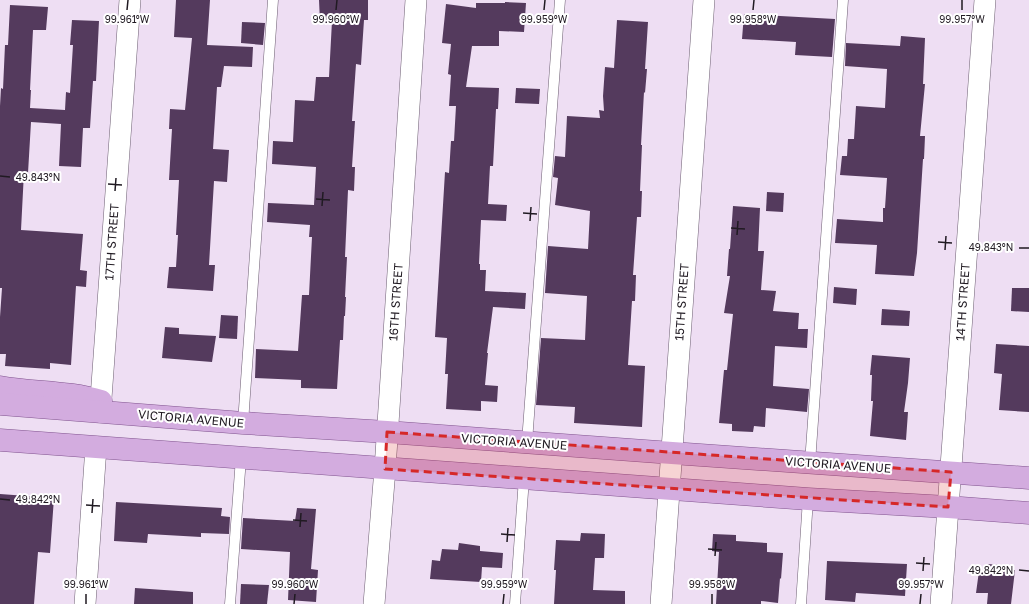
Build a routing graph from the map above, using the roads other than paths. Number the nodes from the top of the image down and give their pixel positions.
1 (130, 0) edge
2 (274, 0) edge
3 (416, 0) edge
4 (560, 0) edge
5 (704, 0) edge
6 (843, 0) edge
7 (985, 0) edge
8 (0, 387) edge
9 (0, 404) edge
10 (100, 406) junction
11 (243, 424) junction
12 (387, 432) junction
13 (0, 440) edge
14 (527, 442) junction
15 (54, 444) junction
16 (96, 447) junction
17 (0, 449) edge
18 (672, 453) junction
19 (241, 458) junction
20 (810, 463) junction
21 (385, 468) junction
22 (951, 472) junction
23 (524, 478) junction
24 (1029, 478) edge
25 (670, 489) junction
26 (808, 499) junction
27 (948, 507) junction
28 (1029, 513) edge
29 (85, 604) edge
30 (230, 604) edge
31 (374, 604) edge
32 (515, 604) edge
33 (661, 604) edge
34 (801, 604) edge
35 (941, 604) edge

1 - 10 street, 17TH STREET
2 - 11 lane
3 - 12 street, 16TH STREET
4 - 14 lane
5 - 18 street, 15TH STREET
6 - 20 lane
7 - 22 street, 14TH STREET
8 - 10 main road
9 - 10 main road
10 - 11 main road, VICTORIA AVENUE
11 - 12 main road, VICTORIA AVENUE
12 - 14 main road, VICTORIA AVENUE
12 - 21 street, 16TH STREET
13 - 15 main road
14 - 18 main road, VICTORIA AVENUE
15 - 16 main road
15 - 17 main road
16 - 19 main road
16 - 29 street
18 - 20 main road, VICTORIA AVENUE
18 - 25 street, 15TH STREET
19 - 21 main road
19 - 30 lane
20 - 22 main road, VICTORIA AVENUE
21 - 23 main road
21 - 31 street, 16TH STREET
22 - 24 main road, VICTORIA AVENUE
22 - 27 street, 14TH STREET
23 - 25 main road
23 - 32 lane
25 - 26 main road
25 - 33 street, 15TH STREET
26 - 27 main road
26 - 34 lane
27 - 28 main road
27 - 35 street, 14TH STREET

